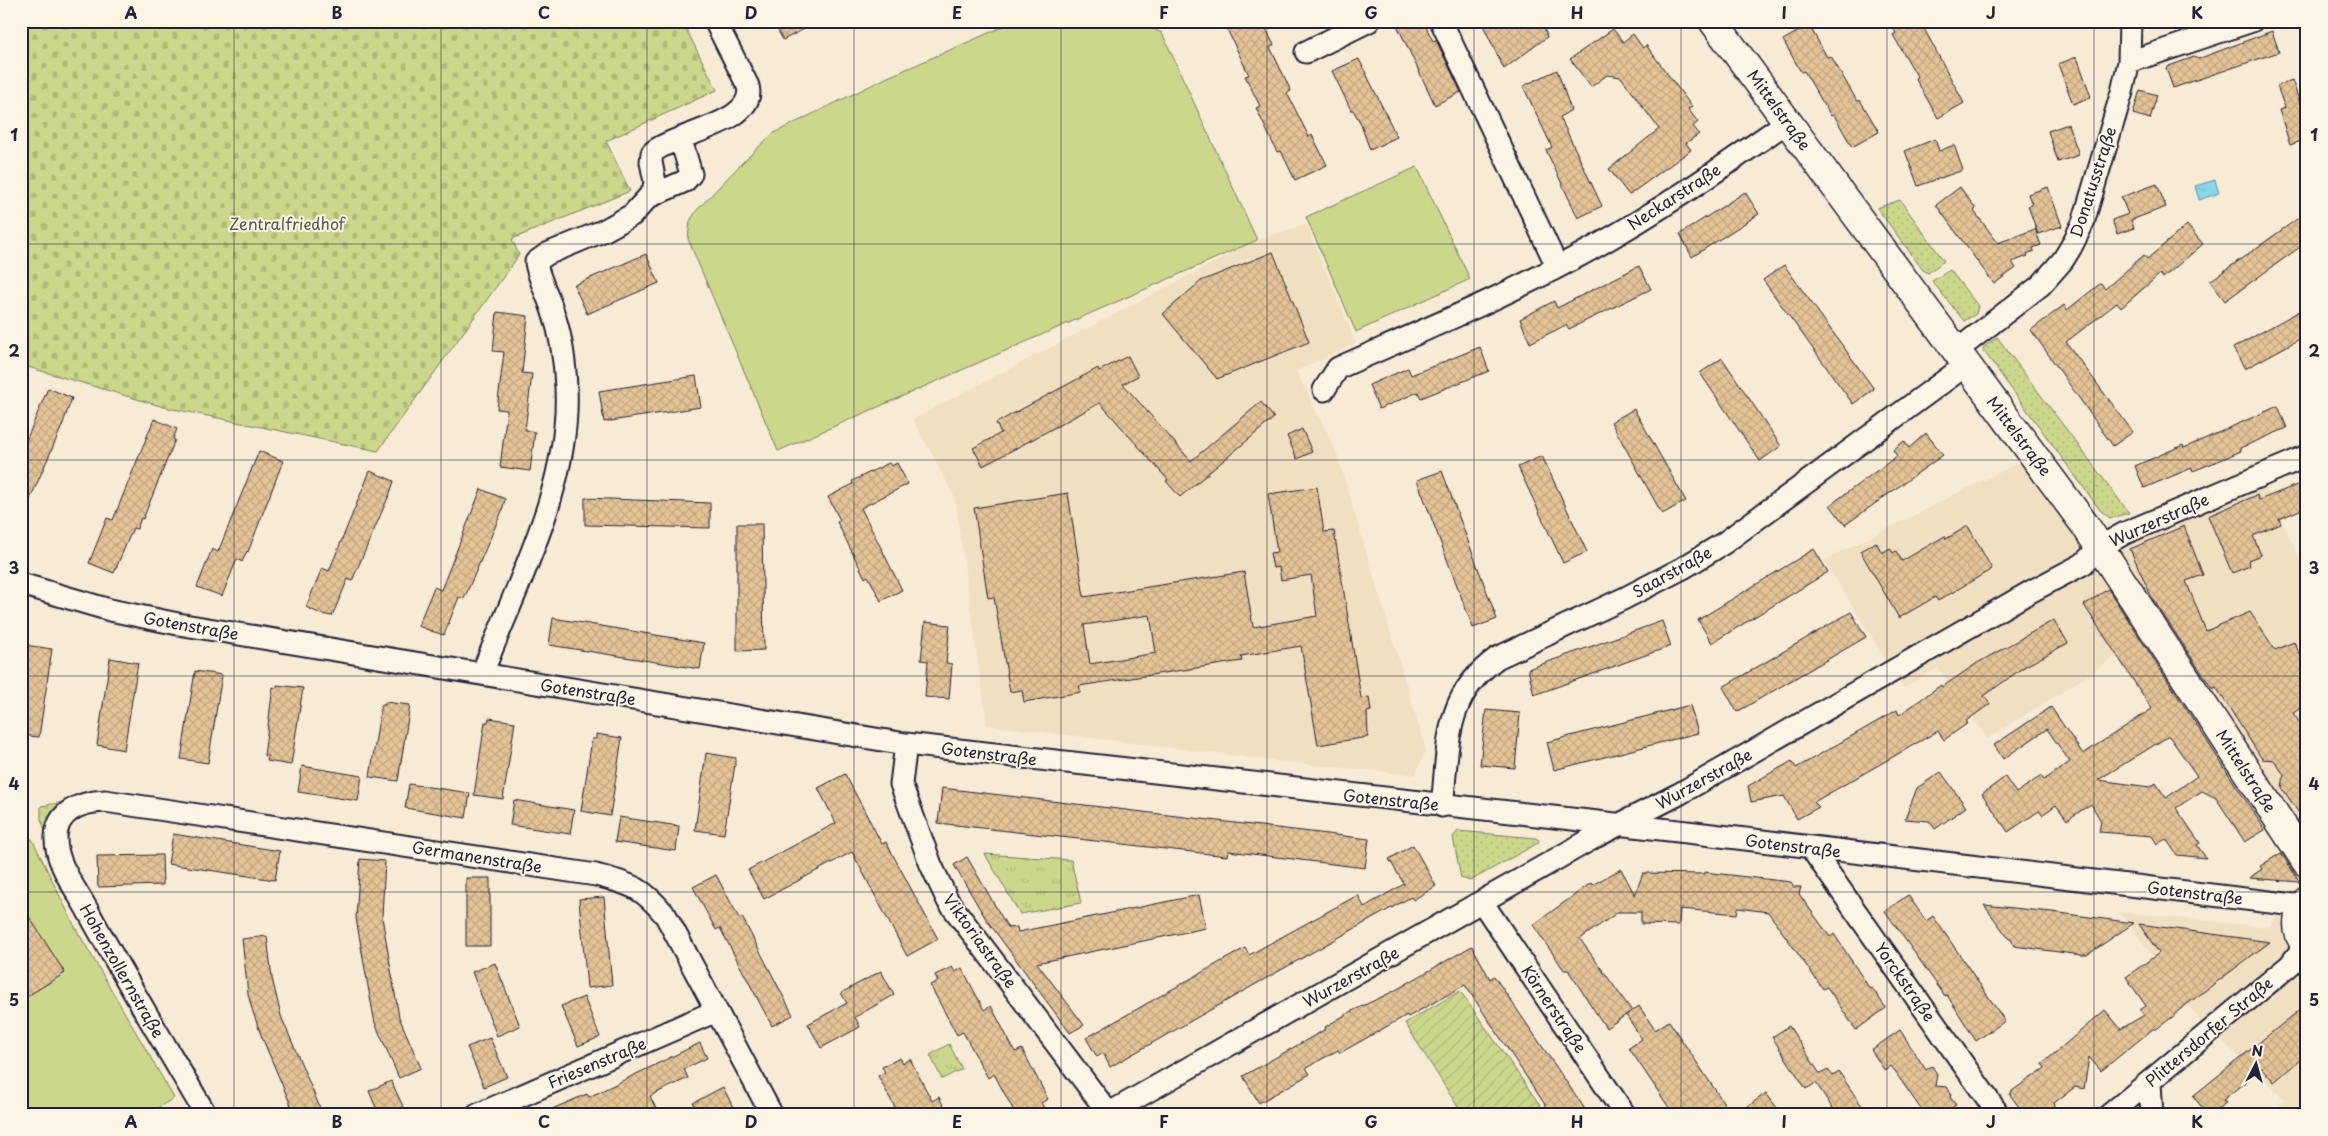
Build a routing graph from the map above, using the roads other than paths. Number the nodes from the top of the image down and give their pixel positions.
1 (715, 21) edge
2 (1369, 21) edge
3 (1442, 21) edge
4 (1714, 21) edge
5 (2130, 21) edge
6 (2252, 21) edge
7 (1306, 52) dead end
8 (2132, 62) junction
9 (1787, 122) junction
10 (677, 141) junction
11 (651, 196) junction
12 (1557, 266) junction
13 (1961, 358) junction
14 (1324, 390) dead end
15 (2307, 456) edge
16 (2100, 547) junction
17 (21, 584) edge
18 (482, 674) junction
19 (906, 744) junction
20 (1442, 806) junction
21 (59, 822) joint
22 (1619, 825) junction
23 (1811, 848) junction
24 (2307, 863) edge
25 (1482, 902) junction
26 (2305, 904) edge
27 (2306, 946) edge
28 (716, 1011) junction
29 (2150, 1083) junction
30 (1108, 1114) edge
31 (206, 1115) edge
32 (477, 1115) edge
33 (772, 1115) edge
34 (1625, 1115) edge
35 (1999, 1115) edge
36 (2109, 1115) edge
37 (2152, 1115) edge

1 - 10 street
2 - 7 street
3 - 12 street
4 - 9 main road, Mittelstraße
5 - 8 street, Donatusstraße
6 - 8 street
8 - 13 street, Donatusstraße
9 - 12 street, Neckarstraße
9 - 13 main road, Mittelstraße
10 - 11 street
10 - 11 street
11 - 18 street
12 - 14 street, Neckarstraße
13 - 16 main road, Mittelstraße
13 - 20 street, Saarstraße
15 - 16 street, Wurzerstraße
16 - 22 street, Wurzerstraße
16 - 24 main road, Mittelstraße
17 - 18 street, Gotenstraße
18 - 19 street, Gotenstraße
19 - 20 street, Gotenstraße
19 - 30 street, Viktoriastraße
20 - 22 street, Gotenstraße
21 - 28 street, Germanenstraße
21 - 31 street, Hohenzollernstraße
22 - 23 street, Gotenstraße
22 - 25 street, Wurzerstraße
23 - 26 street, Gotenstraße
23 - 35 street, Yorckstraße
25 - 30 street, Wurzerstraße
25 - 34 street, Körnerstraße
26 - 27 main road
27 - 29 street, Plittersdorfer Straße
28 - 32 street, Friesenstraße
28 - 33 street, Germanenstraße
29 - 36 street, Plittersdorfer Straße
29 - 37 street

